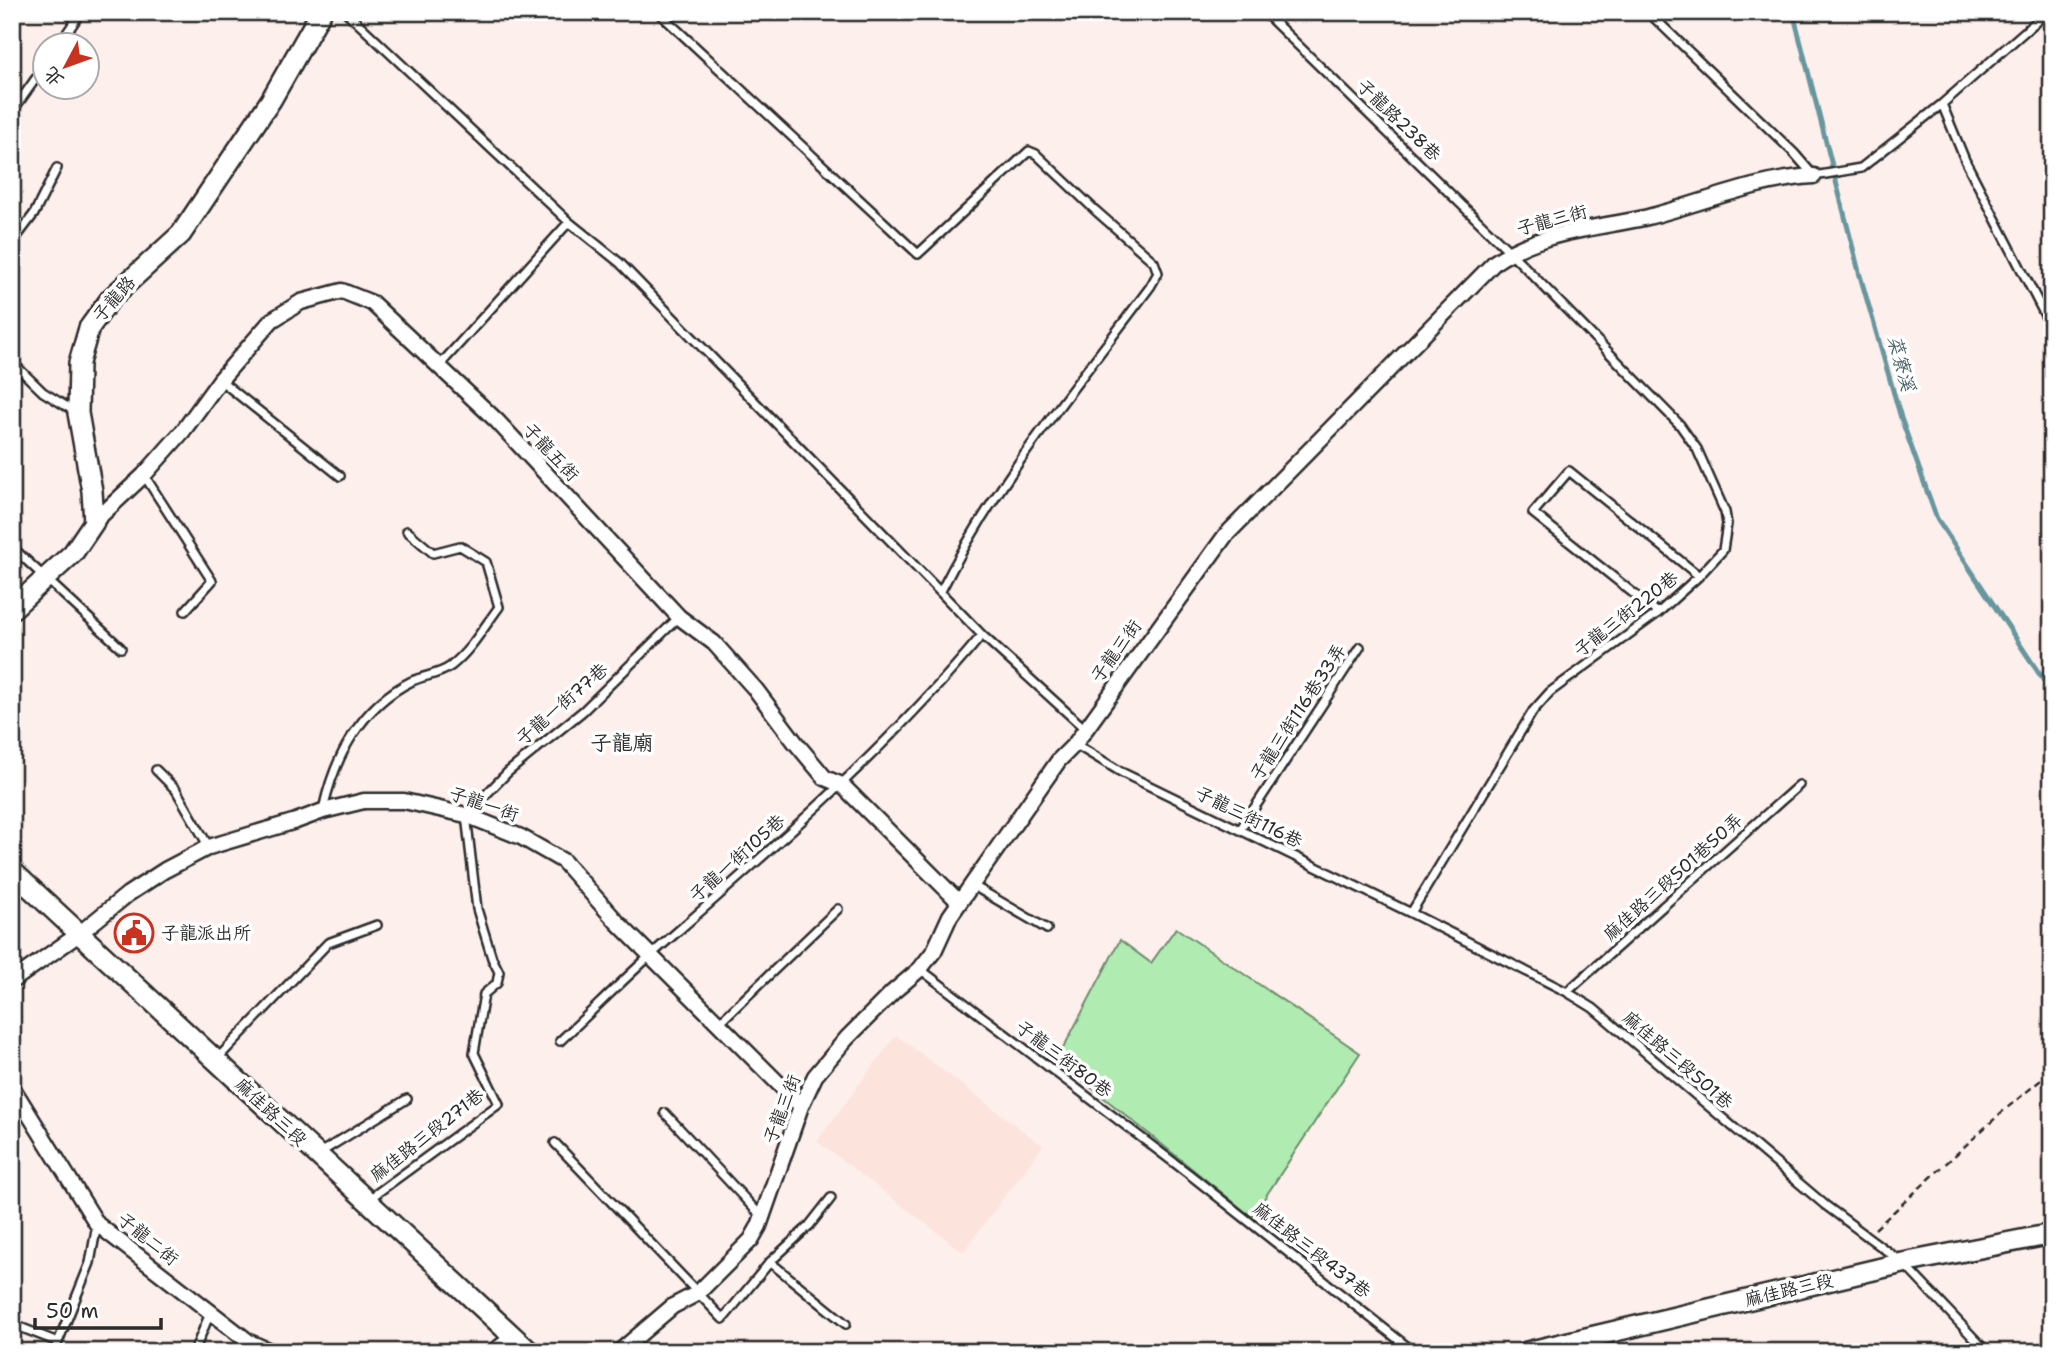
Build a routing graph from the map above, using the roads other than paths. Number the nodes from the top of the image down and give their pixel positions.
1 (81, 12) edge
2 (321, 12) edge
3 (346, 12) edge
4 (658, 12) edge
5 (1264, 12) edge
6 (1648, 12) edge
7 (2048, 12) edge
8 (67, 32) edge
9 (32, 84) edge
10 (1942, 104) junction
11 (12, 112) edge
12 (57, 168) dead end
13 (1814, 176) junction
14 (569, 222) junction
15 (12, 243) edge
16 (1510, 252) junction
17 (2052, 329) edge
18 (12, 362) edge
19 (439, 366) junction
20 (220, 380) junction
21 (78, 413) junction
22 (144, 475) junction
23 (340, 476) dead end
24 (94, 522) junction
25 (407, 531) dead end
26 (12, 547) edge
27 (1699, 576) junction
28 (47, 577) junction
29 (940, 591) junction
30 (12, 609) edge
31 (185, 611) dead end
32 (1658, 613) junction
33 (679, 617) junction
34 (982, 635) junction
35 (1360, 647) dead end
36 (121, 648) dead end
37 (1084, 728) junction
38 (1075, 744) junction
39 (156, 770) dead end
40 (842, 785) junction
41 (1799, 785) dead end
42 (323, 811) junction
43 (466, 815) junction
44 (1240, 830) junction
45 (209, 846) junction
46 (12, 871) edge
47 (972, 884) junction
48 (959, 902) junction
49 (838, 909) dead end
50 (1411, 913) junction
51 (377, 925) dead end
52 (1046, 929) dead end
53 (79, 934) junction
54 (651, 955) junction
55 (920, 969) junction
56 (12, 981) edge
57 (1567, 992) junction
58 (717, 1024) junction
59 (560, 1041) dead end
60 (216, 1060) junction
61 (12, 1087) edge
62 (407, 1098) dead end
63 (801, 1106) junction
64 (666, 1113) dead end
65 (555, 1143) dead end
66 (318, 1155) junction
67 (1189, 1174) joint
68 (831, 1198) dead end
69 (367, 1201) junction
70 (762, 1218) junction
71 (97, 1224) junction
72 (2052, 1234) edge
73 (770, 1262) junction
74 (1903, 1264) junction
75 (698, 1293) junction
76 (210, 1312) junction
77 (12, 1324) edge
78 (846, 1324) dead end
79 (514, 1337) junction
80 (58, 1342) junction
81 (248, 1347) edge
82 (54, 1352) edge
83 (194, 1352) edge
84 (272, 1352) edge
85 (493, 1352) edge
86 (530, 1352) edge
87 (619, 1352) edge
88 (1415, 1352) edge
89 (1527, 1352) edge
90 (1987, 1352) edge

1 - 8 lane
2 - 21 main road, 子龍路
3 - 14 lane
4 - 29 lane
5 - 16 lane, 子龍路238巷
6 - 13 lane
7 - 10 lane
9 - 11 lane
10 - 13 lane
10 - 17 lane
12 - 15 lane
13 - 16 street, 子龍三街
14 - 19 lane
14 - 29 lane
16 - 27 lane, 子龍三街220巷
16 - 37 street, 子龍三街
18 - 21 lane
19 - 20 street, 子龍五街
19 - 33 street, 子龍五街
20 - 22 street, 子龍五街
20 - 23 lane
21 - 24 main road, 子龍路
22 - 24 street, 子龍五街
22 - 31 lane
24 - 28 main road
25 - 42 lane
26 - 28 lane
27 - 32 lane, 子龍三街220巷
27 - 32 lane
28 - 30 main road
28 - 36 lane
29 - 34 lane
32 - 50 lane, 子龍三街220巷
33 - 40 street, 子龍五街
33 - 43 lane, 子龍一街77巷
34 - 37 lane
34 - 40 lane, 子龍一街105巷
35 - 44 lane, 子龍三街116巷33弄
37 - 38 street, 子龍三街
38 - 44 lane, 子龍三街116巷
38 - 47 street, 子龍三街
39 - 45 lane
40 - 48 street, 子龍五街
40 - 54 lane, 子龍一街105巷
41 - 57 lane, 麻佳路三段501巷50弄
42 - 43 street, 子龍一街
42 - 45 street, 子龍一街
43 - 54 street, 子龍一街
43 - 69 lane, 麻佳路三段271巷
44 - 50 lane, 子龍三街116巷
45 - 53 street, 子龍一街
46 - 53 main road, 麻佳路三段
47 - 48 street, 子龍三街
47 - 52 lane
48 - 55 street, 子龍三街
49 - 58 lane
50 - 57 lane, 麻佳路三段501巷
51 - 60 lane
53 - 56 street
53 - 60 main road, 麻佳路三段
54 - 58 street, 子龍一街
54 - 59 lane, 子龍一街105巷
55 - 63 street, 子龍三街
55 - 67 lane, 子龍三街80巷
57 - 74 lane, 麻佳路三段501巷
58 - 63 street, 子龍一街
60 - 66 main road, 麻佳路三段
61 - 71 street, 子龍二街
62 - 66 lane
63 - 70 street, 子龍三街
64 - 70 lane
65 - 75 lane
66 - 69 main road, 麻佳路三段
67 - 88 lane, 麻佳路三段437巷
68 - 73 lane
69 - 79 main road, 麻佳路三段
70 - 75 street, 子龍三街
71 - 76 street, 子龍二街
71 - 80 lane
72 - 74 main road, 麻佳路三段
73 - 75 lane
73 - 78 lane
74 - 89 main road, 麻佳路三段
74 - 90 lane, 麻佳路三段501巷
75 - 87 street, 子龍三街
76 - 81 street, 子龍二街
76 - 83 lane
77 - 80 lane
79 - 85 street
79 - 86 main road, 麻佳路三段
80 - 82 lane
81 - 84 street, 子龍二街

